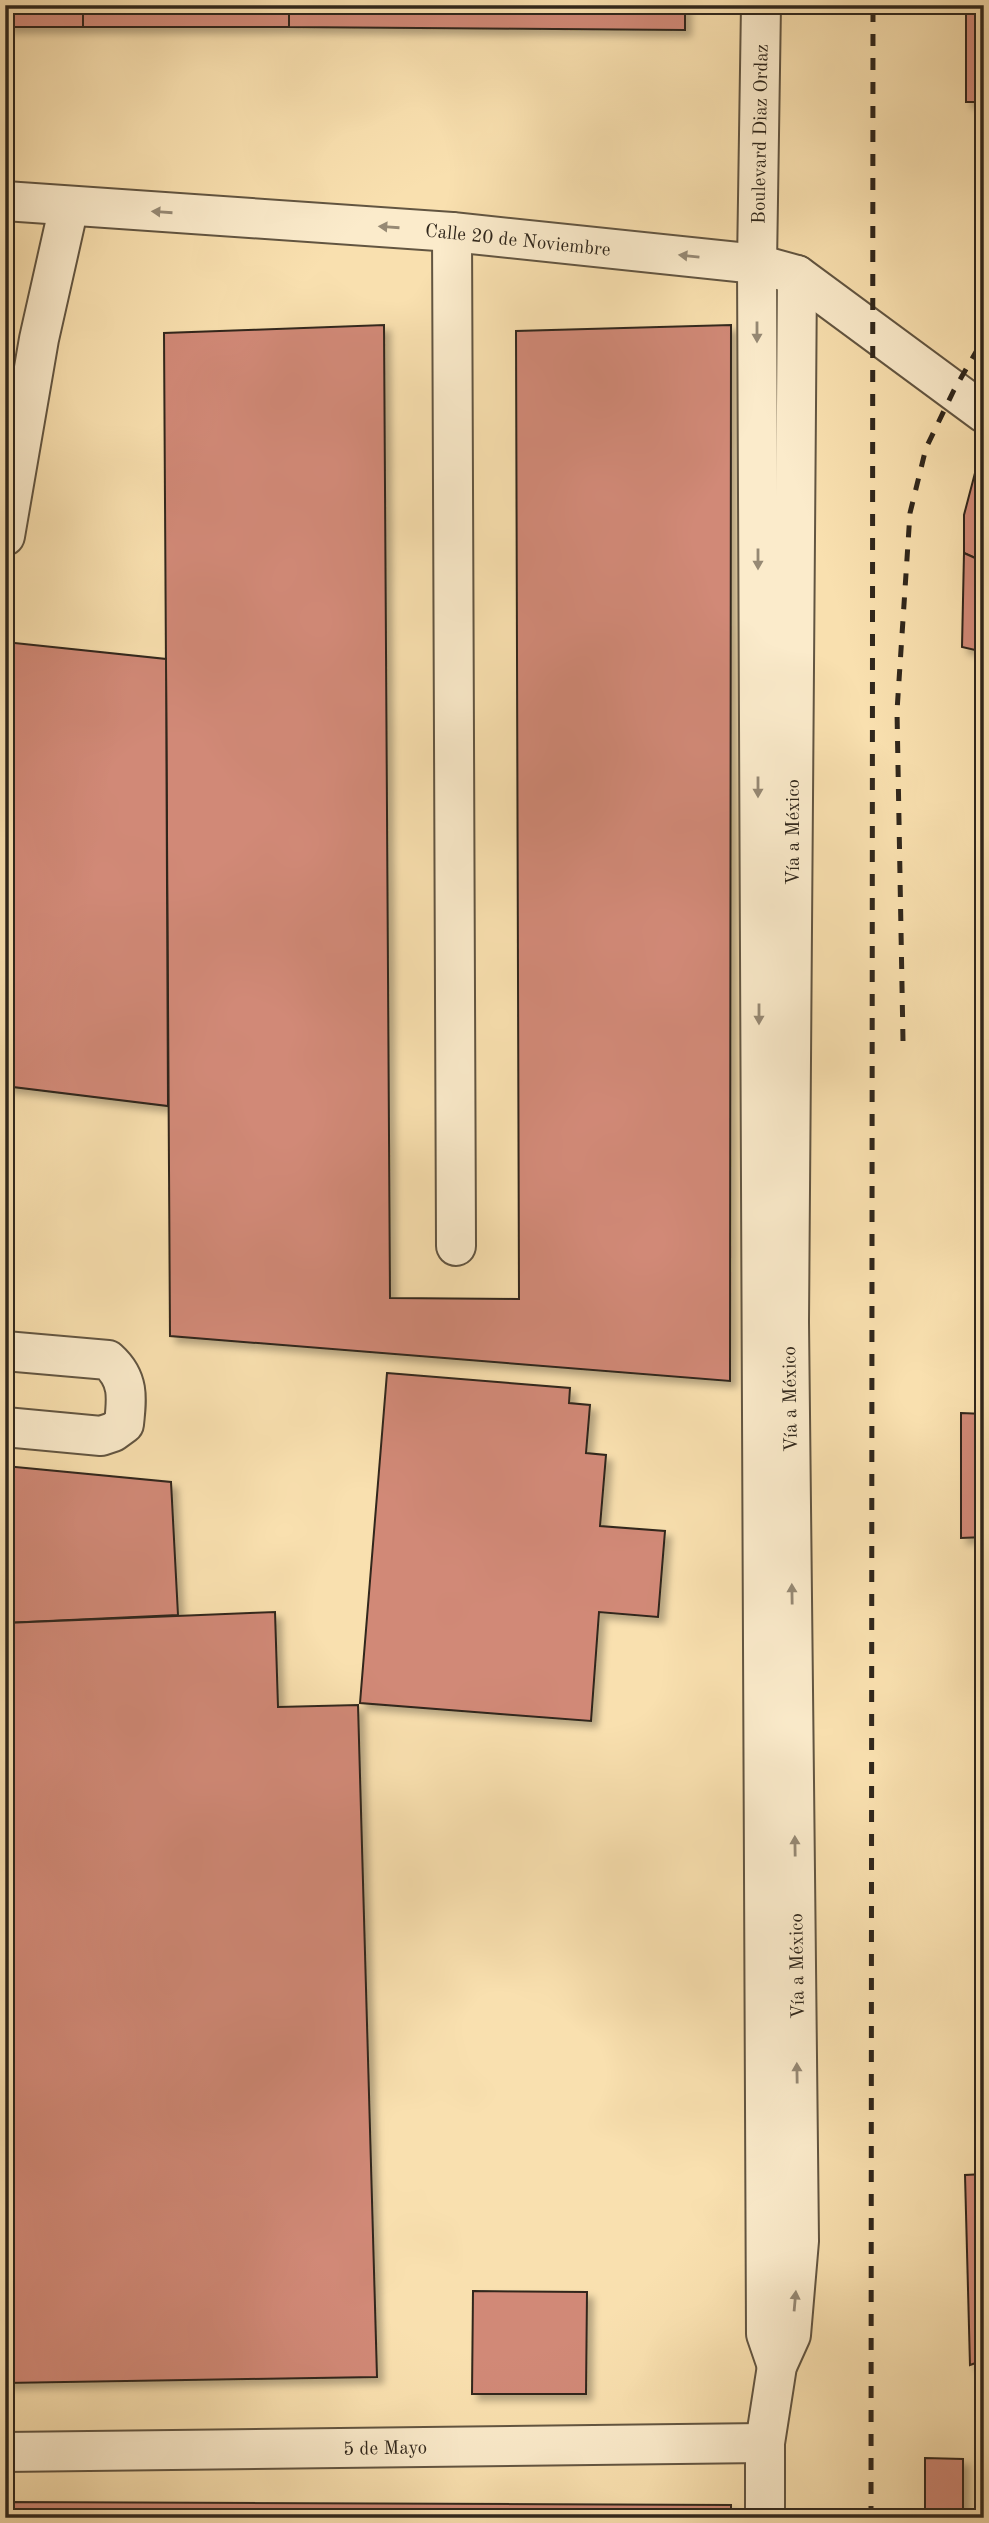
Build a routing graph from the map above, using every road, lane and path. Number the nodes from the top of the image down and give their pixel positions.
1 (761, 5) edge
2 (5, 201) edge
3 (69, 206) junction
4 (452, 232) junction
5 (757, 264) junction
6 (797, 275) junction
7 (22, 338) edge
8 (984, 413) edge
9 (5, 536) edge
10 (456, 1245) dead end
11 (5, 1351) edge
12 (775, 1413) junction
13 (5, 1427) edge
14 (765, 2443) junction
15 (5, 2452) edge
16 (765, 2518) edge

1 - 5 street, Boulevard Diaz Ordaz
2 - 3 street, Calle 20 de Noviembre
4 -> 3 street, Calle 20 de Noviembre
3 - 7 street
5 -> 4 street, Calle 20 de Noviembre
4 - 10 street
5 - 6 street, Calle 20 de Noviembre
5 -> 12 street, Boulevard Diaz Ordaz
6 - 8 street, Calle 20 de Noviembre
6 - 12 street, Vía a México
7 - 9 street
11 - 13 street
12 - 14 street
14 - 15 street, 5 de Mayo
14 - 16 street

